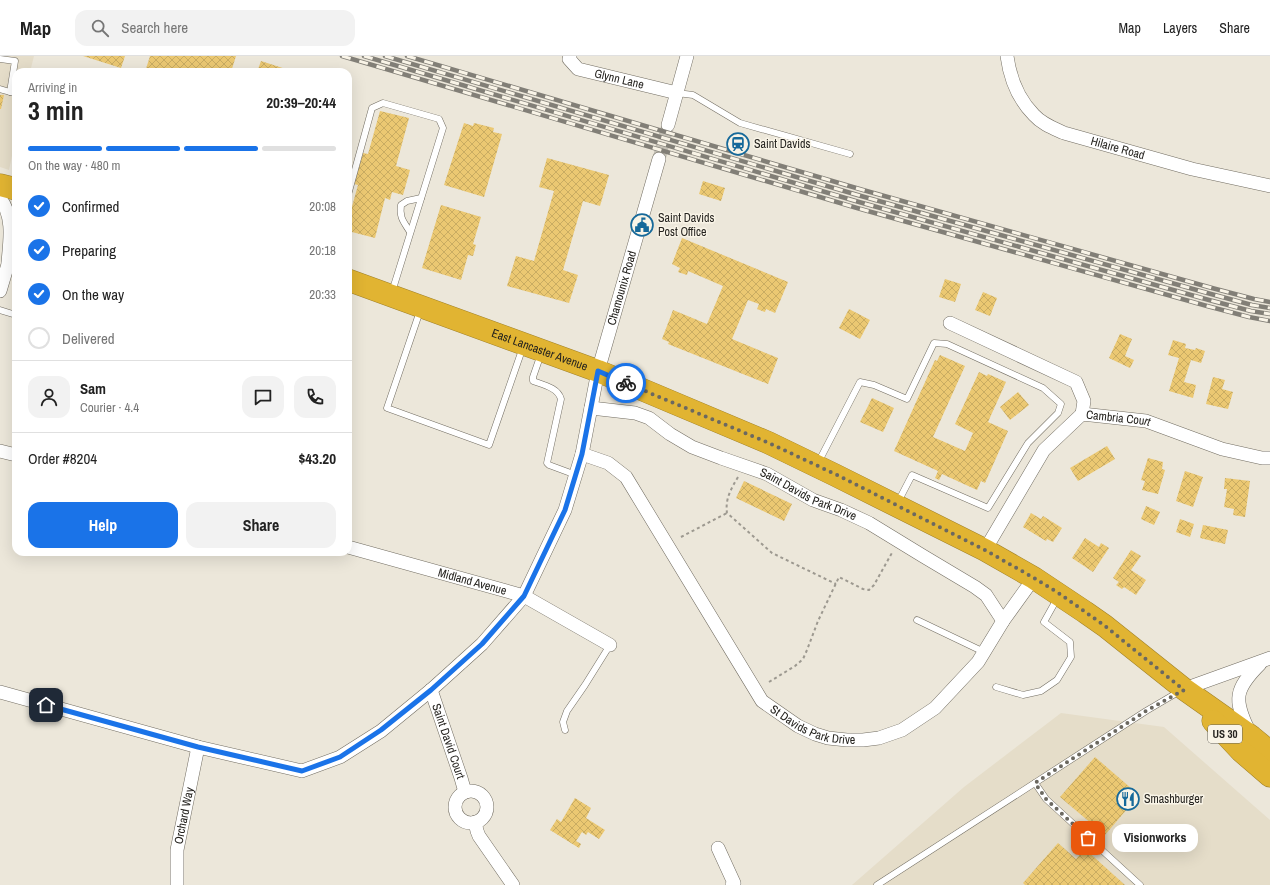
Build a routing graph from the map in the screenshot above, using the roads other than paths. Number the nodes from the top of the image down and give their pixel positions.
1 (570, 56) edge
2 (687, 56) edge
3 (1007, 56) edge
4 (0, 59) edge
5 (15, 68) edge
6 (0, 89) edge
7 (12, 92) edge
8 (677, 93) junction
9 (668, 125) tunnel mouth
10 (850, 154) dead end
11 (659, 159) tunnel mouth
12 (352, 180) edge
13 (0, 186) edge
14 (1270, 186) edge
15 (12, 188) edge
16 (0, 198) edge
17 (421, 198) junction
18 (410, 232) junction
19 (12, 251) edge
20 (8, 262) junction
21 (352, 281) edge
22 (1, 283) edge
23 (391, 296) junction
24 (421, 307) junction
25 (0, 310) edge
26 (12, 314) edge
27 (950, 323) dead end
28 (533, 348) junction
29 (598, 371) junction
30 (591, 408) junction
31 (1082, 414) junction
32 (0, 450) edge
33 (12, 454) edge
34 (582, 454) junction
35 (1270, 458) edge
36 (816, 466) junction
37 (576, 475) junction
38 (896, 505) junction
39 (352, 548) edge
40 (985, 550) junction
41 (1034, 578) junction
42 (1060, 594) junction
43 (524, 596) junction
44 (917, 620) dead end
45 (1004, 621) junction
46 (610, 645) joint
47 (984, 652) junction
48 (1266, 660) edge
49 (996, 687) dead end
50 (431, 690) junction
51 (1184, 690) junction
52 (0, 692) edge
53 (565, 730) dead end
54 (1252, 737) junction
55 (198, 747) junction
56 (1270, 752) edge
57 (1270, 776) edge
58 (1035, 783) junction
59 (465, 792) junction
60 (475, 822) junction
61 (718, 848) dead end
62 (177, 885) edge
63 (513, 885) edge
64 (732, 885) edge
65 (877, 885) edge
66 (1140, 885) edge

1 - 8 street, Glynn Lane
2 - 8 street
3 - 14 street, Hilaire Road
4 - 5 lane
6 - 7 lane
8 - 9 street
8 - 10 lane
11 - 29 street, Chamounix Road
12 - 17 lane
13 - 15 highway
16 - 20 street
17 - 18 lane
17 - 18 lane
18 - 23 lane
19 - 20 street
20 - 22 street
21 - 23 highway, East Lancaster Avenue / US 30
23 - 24 highway, East Lancaster Avenue / US 30
24 - 28 highway, East Lancaster Avenue / US 30
24 - 28 lane
25 - 26 lane
27 - 31 street
28 - 29 highway, East Lancaster Avenue / US 30
28 - 37 lane
29 - 30 street, Chamounix Road
29 - 36 highway, East Lancaster Avenue / US 30
30 - 34 street, Chamounix Road
30 - 45 street, Saint Davids Park Drive
31 - 35 street, Cambria Court
31 - 40 street, Cambria Court
32 - 33 street
34 - 37 street, Chamounix Road
34 - 47 street, St Davids Park Drive
36 - 38 highway, East Lancaster Avenue / US 30
36 - 38 lane
37 - 43 street, Chamounix Road
38 - 40 highway, East Lancaster Avenue / US 30
39 - 43 street, Midland Avenue
40 - 41 highway, East Lancaster Avenue / US 30
41 - 42 highway, East Lancaster Avenue / US 30
41 - 45 street, St Davids Park Drive
42 - 49 lane
42 - 51 highway, East Lancaster Avenue / US 30
43 - 46 street, Midland Avenue
43 - 50 street, Chamounix Road
44 - 47 lane
45 - 47 street, St Davids Park Drive
46 - 53 lane
48 - 51 street
48 - 54 street
50 - 55 street, Chamounix Road
50 - 59 street, Saint David Court
51 - 54 highway, East Lancaster Avenue / US 30
51 - 57 highway, East Lancaster Avenue / US 30
51 - 58 lane
52 - 55 street, Chamounix Road
54 - 56 highway, East Lancaster Avenue / US 30
55 - 62 street, Orchard Way
58 - 65 lane
58 - 66 lane
59 - 60 street, Saint David Court
59 - 60 street, Saint David Court
60 - 63 street
61 - 64 street

